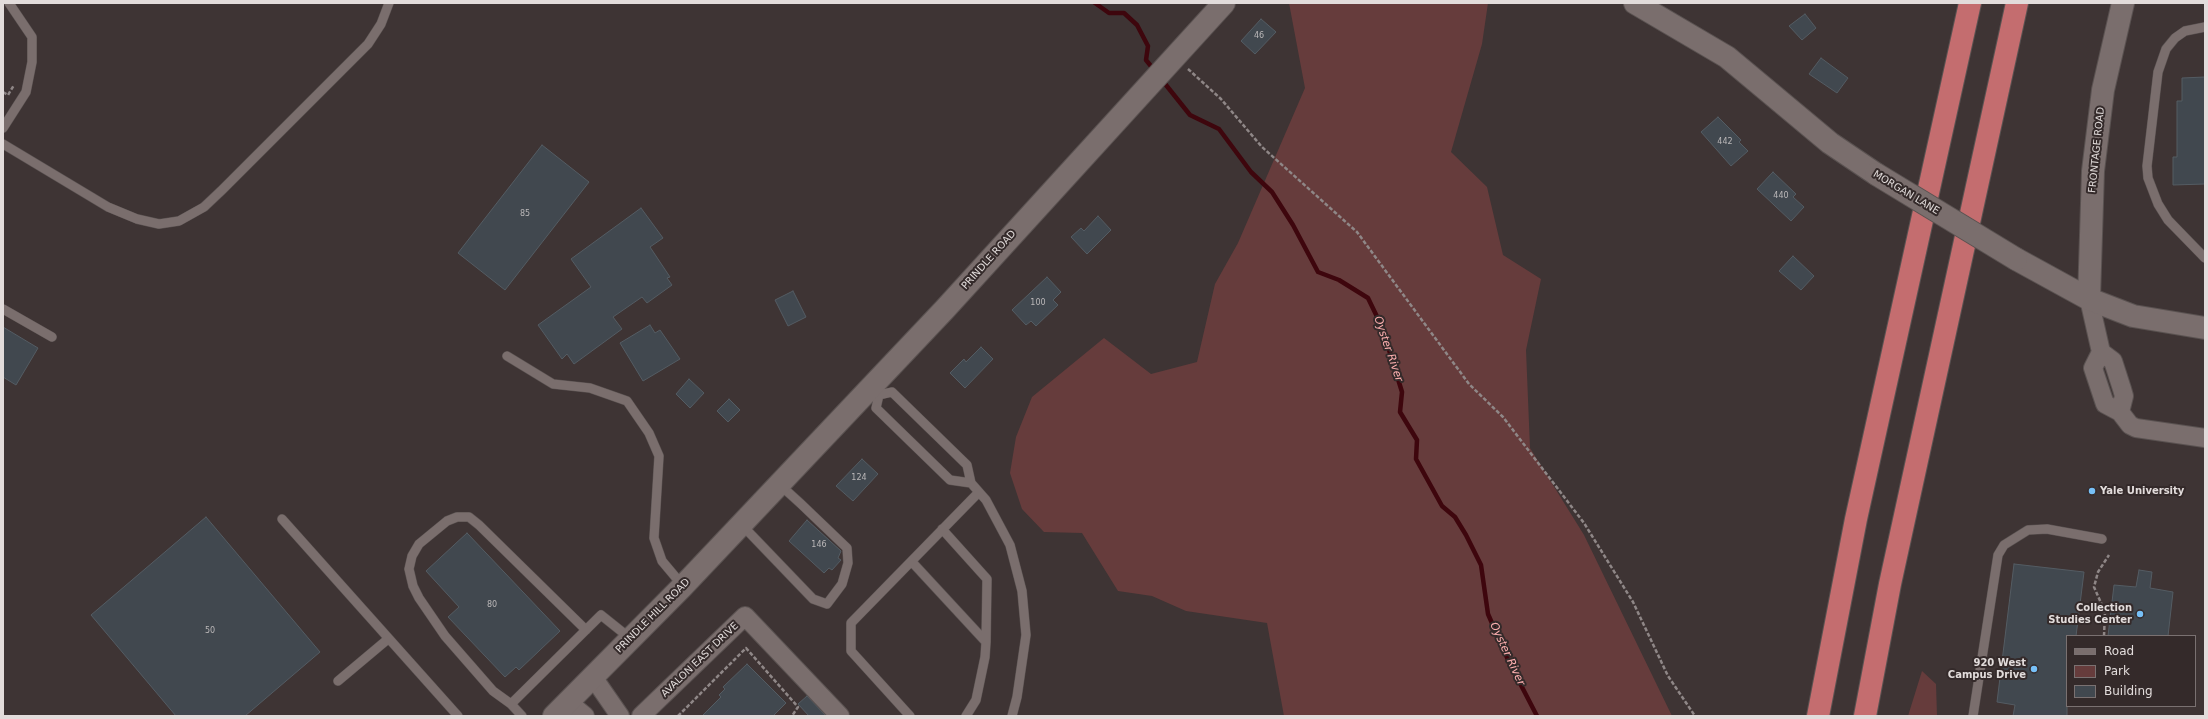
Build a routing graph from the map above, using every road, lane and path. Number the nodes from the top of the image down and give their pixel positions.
1 (9, 3) edge
2 (389, 3) edge
3 (1224, 3) edge
4 (1634, 3) edge
5 (1970, 3) edge
6 (2017, 3) edge
7 (2123, 3) edge
8 (2205, 27) edge
9 (1172, 59) junction
10 (15, 82) dead end
11 (3, 92) edge
12 (3, 128) edge
13 (3, 144) edge
14 (2205, 258) edge
15 (2088, 299) junction
16 (3, 309) edge
17 (2205, 328) edge
18 (52, 337) dead end
19 (507, 356) dead end
20 (875, 391) junction
21 (2205, 438) edge
22 (971, 483) junction
23 (779, 484) junction
24 (979, 492) junction
25 (282, 519) dead end
26 (746, 519) junction
27 (942, 529) junction
28 (2102, 539) dead end
29 (2109, 555) dead end
30 (912, 562) junction
31 (683, 586) junction
32 (586, 630) junction
33 (2104, 635) edge
34 (388, 639) junction
35 (631, 639) junction
36 (986, 642) junction
37 (593, 677) junction
38 (338, 681) dead end
39 (511, 704) junction
40 (561, 709) edge
41 (458, 716) edge
42 (522, 716) edge
43 (585, 716) edge
44 (620, 716) edge
45 (641, 716) edge
46 (678, 716) edge
47 (792, 716) edge
48 (840, 716) edge
49 (910, 716) edge
50 (966, 716) edge
51 (1012, 716) edge
52 (1695, 716) edge
53 (1818, 716) edge
54 (1865, 716) edge
55 (1973, 716) edge

1 - 12 lane
2 - 13 lane
3 - 9 street, PRINDLE ROAD
4 - 15 street, MORGAN LANE, bridge
5 - 53 highway
6 - 54 highway
7 - 15 street, FRONTAGE ROAD
8 - 14 lane
9 - 20 street, PRINDLE ROAD
9 - 52 path
10 - 11 path
15 - 17 street, MORGAN LANE
15 - 21 street
16 - 18 lane
19 - 31 lane
20 - 22 lane
20 - 22 lane
20 - 23 street, PRINDLE ROAD
22 - 24 lane
23 - 26 street, PRINDLE ROAD
23 - 26 lane
24 - 27 lane
24 - 51 lane
25 - 34 lane
26 - 31 street, PRINDLE HILL ROAD
27 - 30 lane
27 - 36 lane
28 - 55 lane
29 - 33 path
30 - 36 lane
30 - 49 lane
31 - 35 street, PRINDLE HILL ROAD
32 - 35 lane
32 - 39 lane
32 - 39 lane
34 - 38 lane
34 - 41 lane
35 - 37 street, PRINDLE HILL ROAD
36 - 50 lane
37 - 40 street, PRINDLE HILL ROAD
37 - 44 street
39 - 42 lane
40 - 43 street
45 - 48 street, AVALON EAST DRIVE
46 - 47 path

